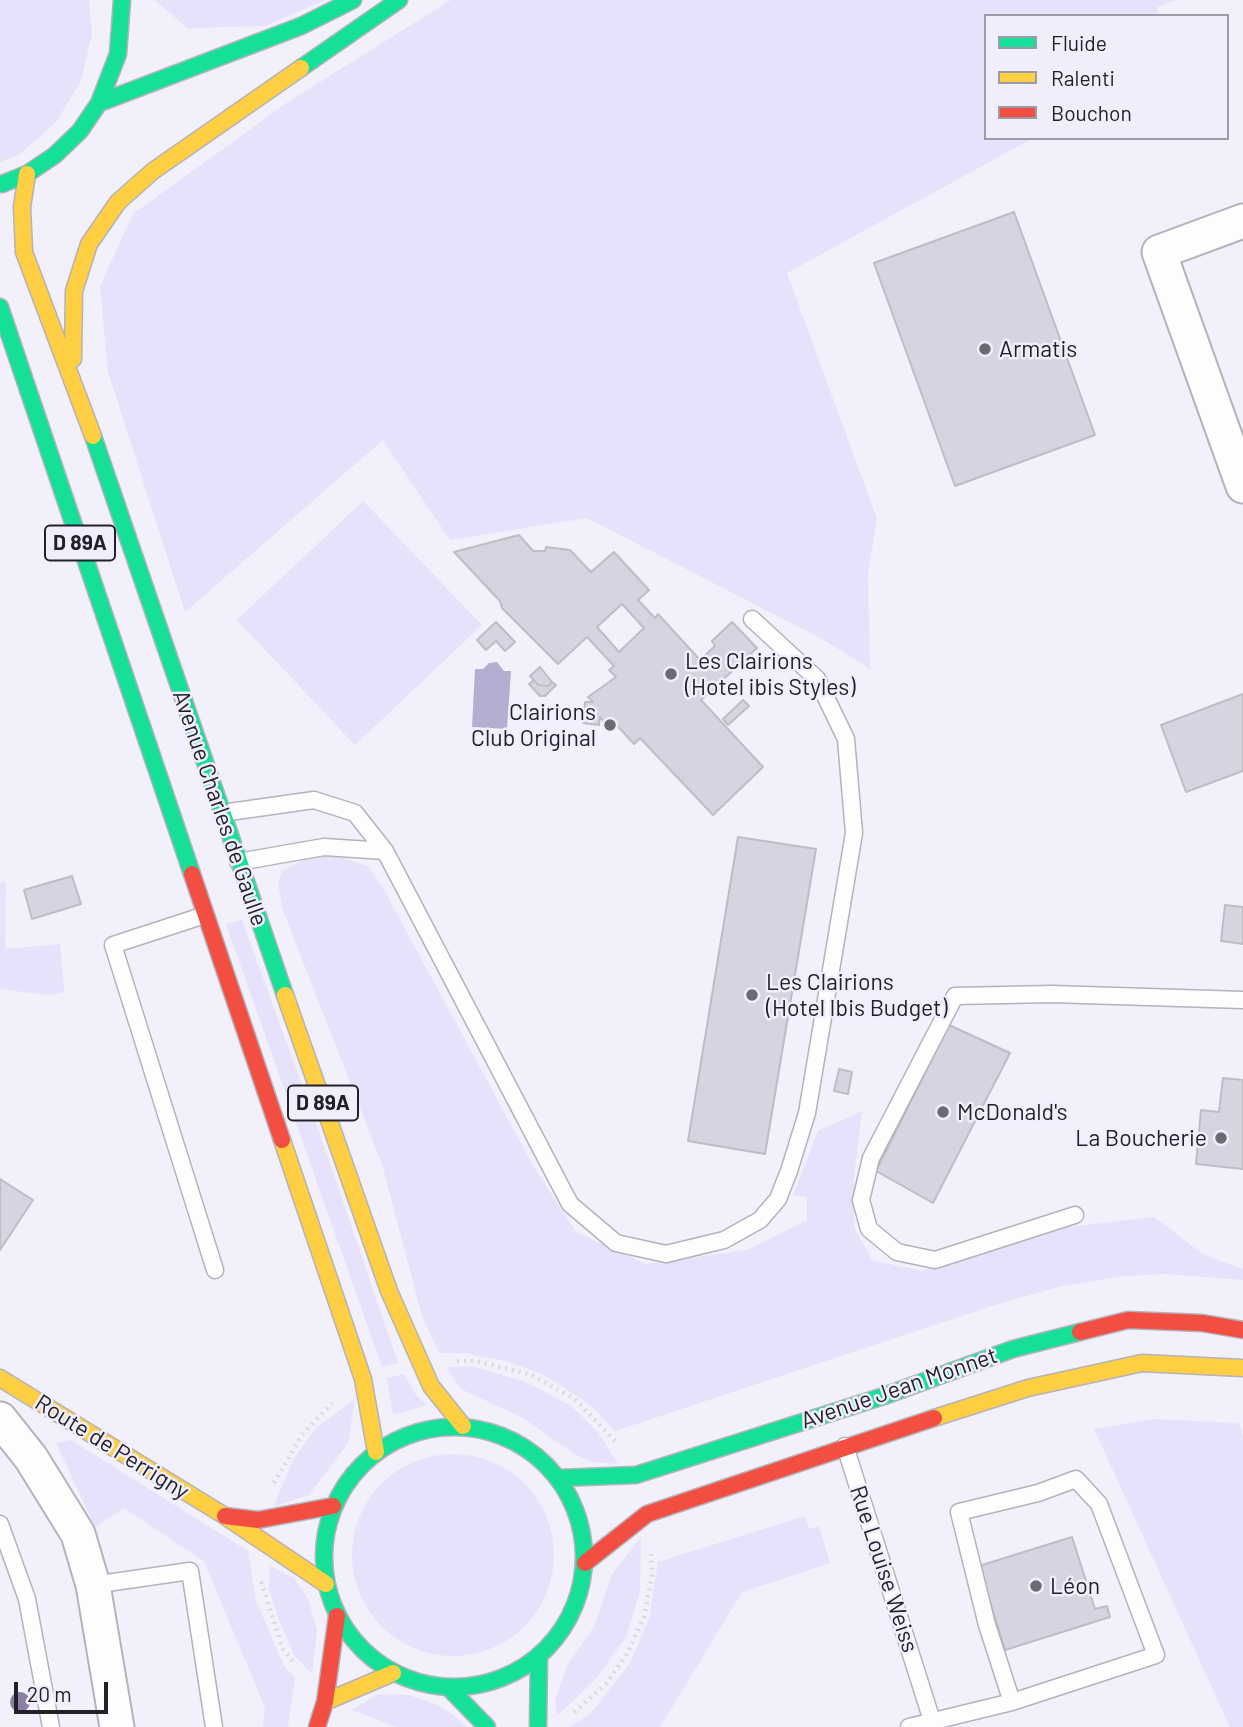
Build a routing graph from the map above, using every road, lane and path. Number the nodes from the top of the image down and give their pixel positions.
1 (122, 0) edge
2 (353, 0) edge
3 (399, 0) edge
4 (99, 103) junction
5 (27, 174) junction
6 (0, 185) edge
7 (1243, 221) edge
8 (0, 307) edge
9 (72, 375) junction
10 (1243, 486) edge
11 (752, 619) dead end
12 (221, 813) junction
13 (385, 851) junction
14 (186, 858) junction
15 (238, 862) junction
16 (205, 915) junction
17 (1243, 1000) edge
18 (1075, 1215) dead end
19 (215, 1269) dead end
20 (1243, 1330) edge
21 (448, 1361) dead end
22 (1243, 1368) edge
23 (0, 1378) edge
24 (334, 1401) dead end
25 (0, 1419) edge
26 (463, 1426) junction
27 (840, 1429) junction
28 (376, 1452) junction
29 (621, 1452) dead end
30 (559, 1478) junction
31 (269, 1494) dead end
32 (333, 1506) junction
33 (225, 1517) junction
34 (0, 1524) edge
35 (650, 1547) dead end
36 (585, 1563) junction
37 (260, 1575) dead end
38 (326, 1584) junction
39 (93, 1585) junction
40 (337, 1616) junction
41 (283, 1649) dead end
42 (539, 1656) junction
43 (393, 1672) junction
44 (448, 1687) junction
45 (325, 1702) junction
46 (1012, 1702) junction
47 (570, 1714) dead end
48 (933, 1724) edge
49 (51, 1727) edge
50 (117, 1727) edge
51 (214, 1727) edge
52 (317, 1727) edge
53 (487, 1727) edge
54 (538, 1727) edge
55 (909, 1727) edge

1 - 4 main road
2 - 4 main road
3 - 9 main road
4 - 5 main road
5 - 6 main road
5 - 9 main road, Avenue Charles de Gaulle / D 89A
7 - 10 street
8 - 14 main road, Avenue Charles de Gaulle / D 89A
9 - 12 main road, Avenue Charles de Gaulle / D 89A
11 - 13 lane
12 - 13 lane
12 - 15 main road, Avenue Charles de Gaulle / D 89A
13 - 15 lane
14 - 15 street
14 - 16 main road, Avenue Charles de Gaulle / D 89A
15 - 26 main road, Avenue Charles de Gaulle / D 89A
16 - 19 lane
16 - 28 main road, Avenue Charles de Gaulle / D 89A
17 - 18 lane
20 - 27 main road, Avenue Jean Monnet
21 - 29 path
22 - 27 main road, Avenue Jean Monnet
23 - 33 main road, Route de Perrigny
24 - 31 path
25 - 39 street, Route de Perrigny
26 - 28 main road
26 - 30 main road
27 - 30 main road, Avenue Jean Monnet
27 - 36 main road, Avenue Jean Monnet
27 - 48 lane, Rue Louise Weiss
28 - 32 main road
30 - 36 main road
32 - 33 main road, Route de Perrigny
32 - 38 main road
33 - 38 main road, Route de Perrigny
34 - 49 lane
35 - 47 path
36 - 42 main road
37 - 41 path
38 - 40 main road
39 - 50 street, Route de Perrigny
39 - 51 lane
40 - 43 main road
40 - 45 main road
42 - 44 main road
42 - 54 main road
43 - 44 main road
43 - 45 main road
44 - 53 main road
45 - 52 main road
46 - 46 lane
46 - 48 lane
48 - 55 lane

